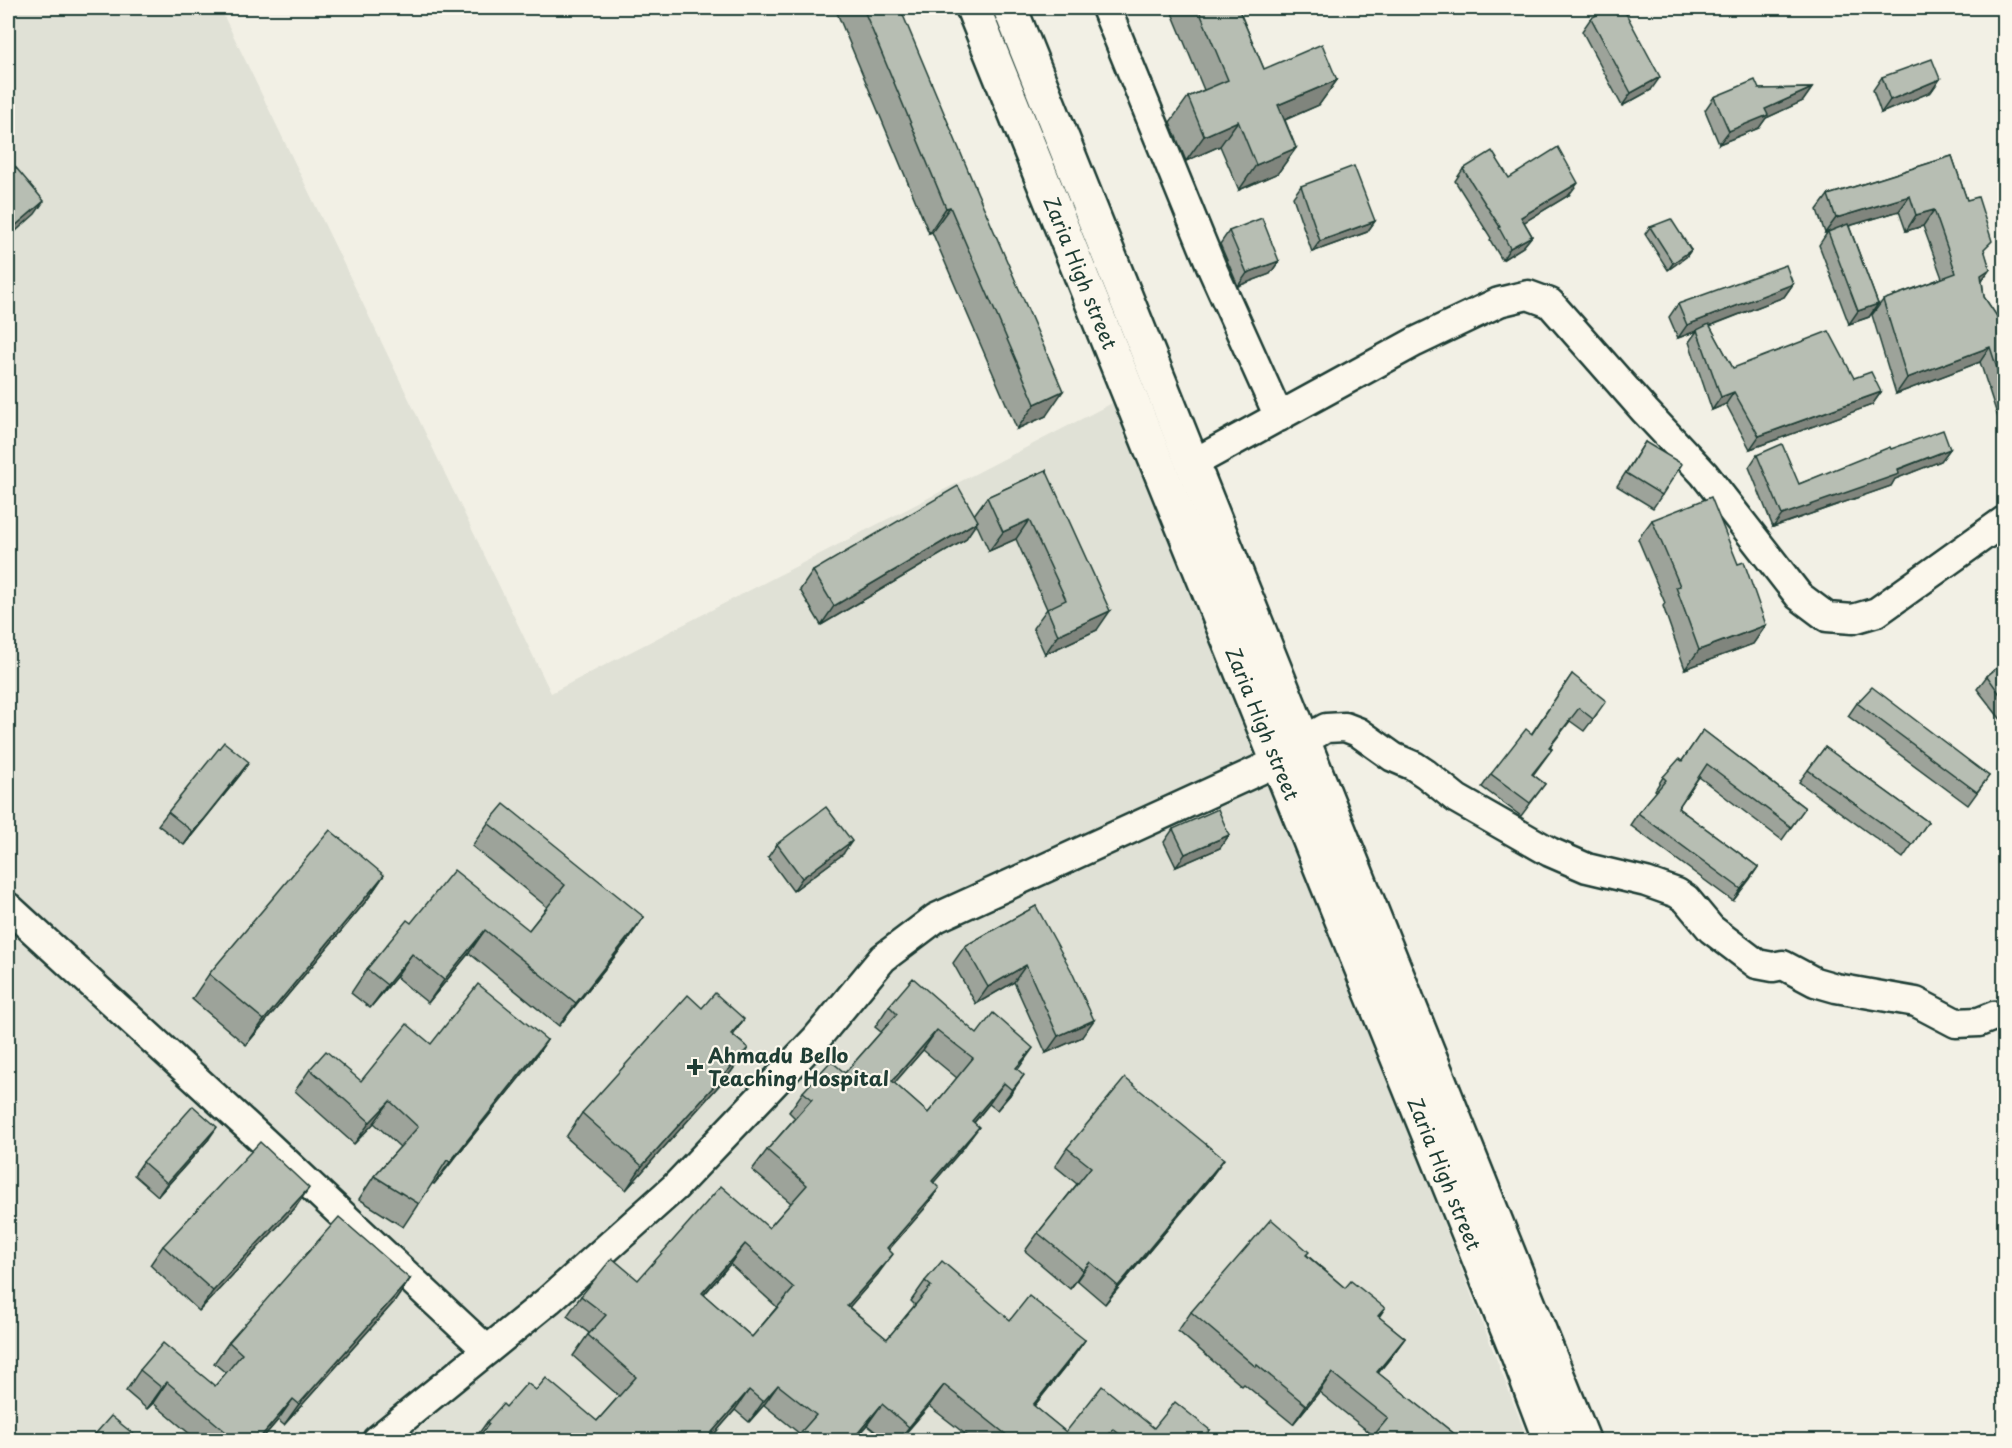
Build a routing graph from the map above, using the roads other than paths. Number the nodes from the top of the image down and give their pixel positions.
1 (973, 8) edge
2 (1010, 8) edge
3 (1106, 8) edge
4 (1279, 417) junction
5 (1192, 464) junction
6 (2004, 521) edge
7 (1303, 741) junction
8 (1277, 762) junction
9 (8, 907) edge
10 (2004, 1015) edge
11 (487, 1350) junction
12 (377, 1440) edge
13 (1550, 1440) edge
14 (1582, 1440) edge

1 - 8 main road, Zaria High street
2 - 5 main road, Zaria High street
3 - 4 street
4 - 5 street
4 - 6 street
5 - 7 main road, Zaria High street
7 - 10 street
7 - 14 main road, Zaria High street
8 - 11 street
8 - 13 main road, Zaria High street
9 - 11 street
11 - 12 street

